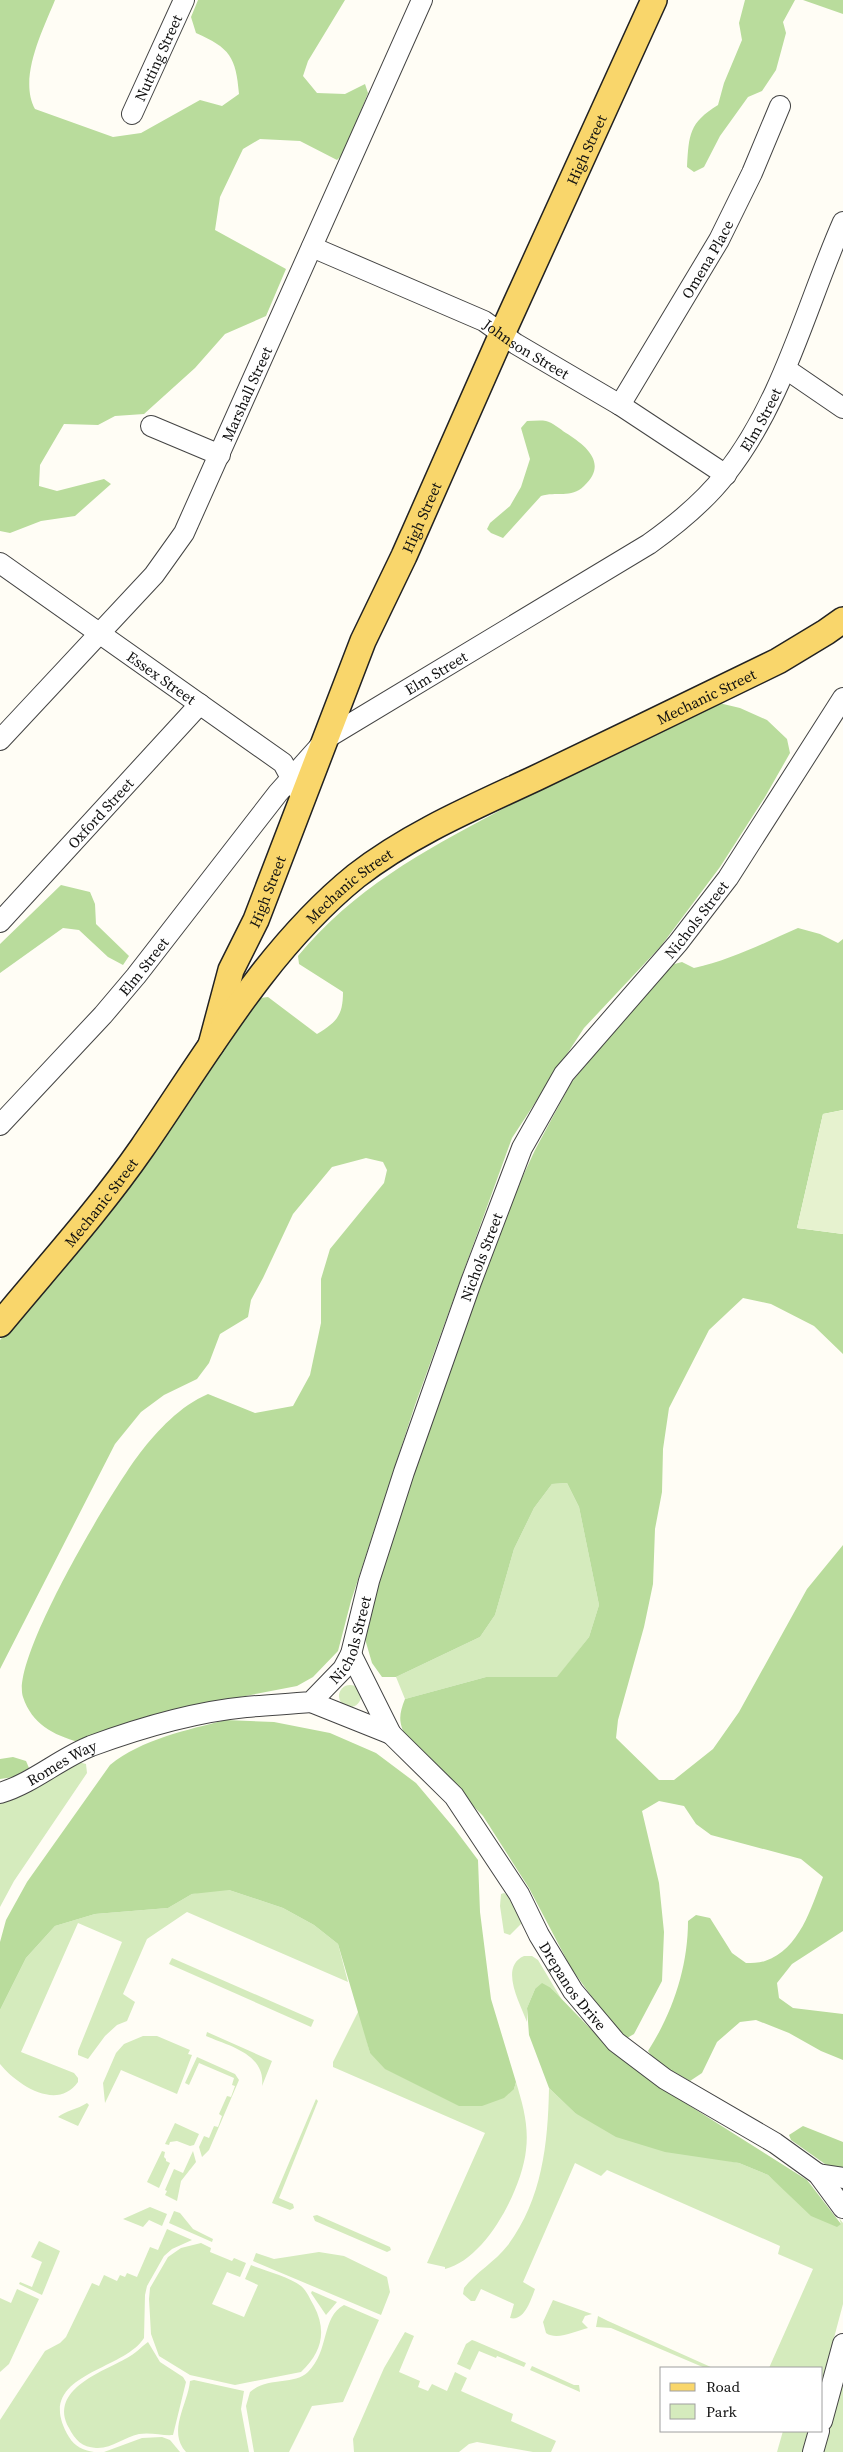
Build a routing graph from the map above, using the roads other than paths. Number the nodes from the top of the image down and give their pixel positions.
1 (184, 0) edge
2 (422, 0) edge
3 (654, 0) edge
4 (780, 106) dead end
5 (132, 114) dead end
6 (843, 222) edge
7 (312, 247) junction
8 (836, 260) edge
9 (502, 334) junction
10 (786, 369) junction
11 (620, 406) junction
12 (843, 408) edge
13 (151, 426) dead end
14 (220, 455) junction
15 (726, 475) junction
16 (0, 563) edge
17 (843, 620) edge
18 (101, 634) junction
19 (843, 698) edge
20 (200, 704) junction
21 (327, 738) junction
22 (0, 740) edge
23 (276, 758) junction
24 (292, 777) junction
25 (300, 808) junction
26 (0, 922) edge
27 (211, 1045) junction
28 (0, 1125) edge
29 (0, 1324) edge
30 (351, 1654) junction
31 (311, 1702) junction
32 (391, 1734) junction
33 (0, 1793) edge
34 (818, 2174) junction
35 (843, 2178) edge
36 (843, 2208) edge
37 (843, 2344) edge
38 (823, 2417) edge
39 (819, 2432) edge
40 (813, 2452) edge

1 - 5 street, Nutting Street
2 - 7 street, Marshall Street
3 - 9 main road, High Street
4 - 11 street, Omena Place
6 - 8 street, Elm Street
7 - 9 street, Johnson Street
7 - 14 street, Marshall Street
8 - 10 street, Elm Street
9 - 11 street, Johnson Street
9 - 21 main road, High Street
10 - 12 street
10 - 15 street, Elm Street
11 - 15 street, Johnson Street
13 - 14 street
14 - 18 street, Marshall Street
15 - 21 street, Elm Street
16 - 18 street, Essex Street
17 - 27 main road, Mechanic Street
18 - 20 street, Essex Street
18 - 22 street, Marshall Street
19 - 30 street, Nichols Street
20 - 23 street, Essex Street
20 - 26 street, Oxford Street
21 - 23 street
21 - 24 street, Elm Street
21 - 25 main road, High Street
23 - 24 street, Essex Street
24 - 25 street
24 - 28 street, Elm Street
25 - 27 main road, High Street
27 - 29 main road, Mechanic Street
30 - 31 street, Nichols Street
30 - 32 street, Drepanos Drive
31 - 32 street, Drepanos Drive
31 - 33 street, Romes Way
32 - 34 street, Drepanos Drive
34 - 35 street, Drepanos Drive
34 - 36 street, Drepanos Drive
37 - 38 street
39 - 40 street

